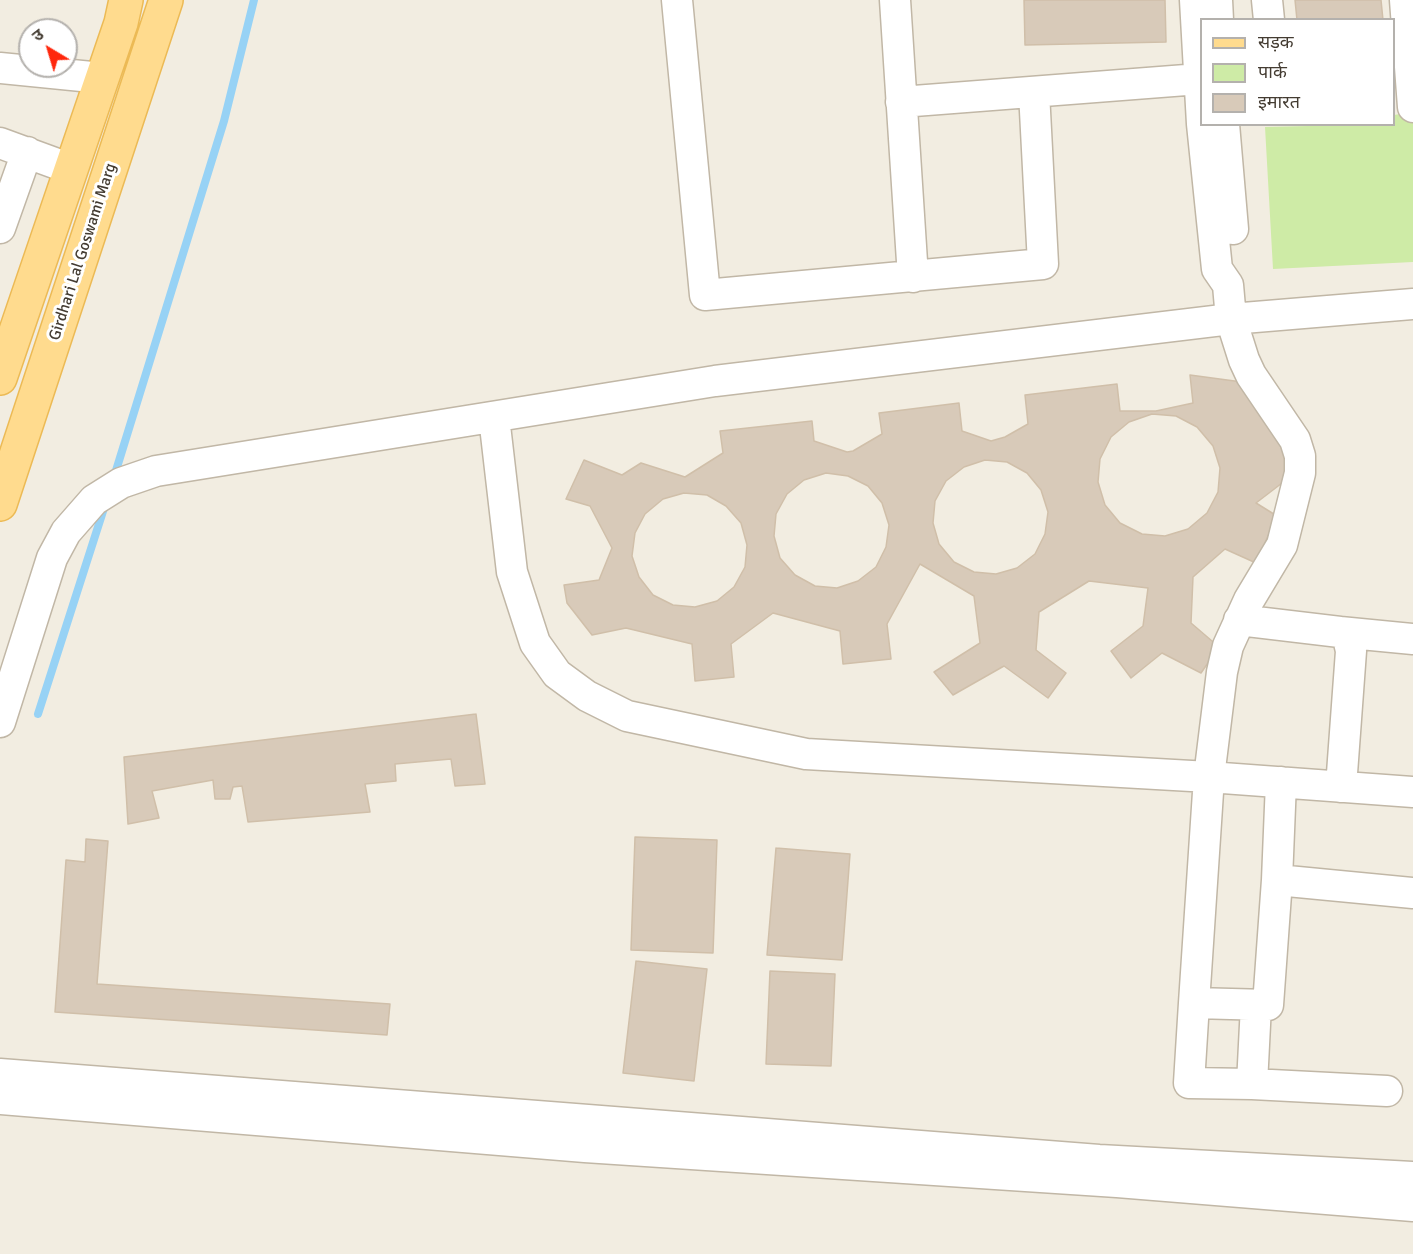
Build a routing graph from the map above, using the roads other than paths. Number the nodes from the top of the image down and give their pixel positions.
1 (126, 0) edge
2 (166, 0) edge
3 (677, 0) edge
4 (895, 0) edge
5 (1195, 0) edge
6 (1217, 0) edge
7 (1267, 0) edge
8 (1405, 0) edge
9 (1218, 18) edge
10 (1269, 18) edge
11 (0, 68) edge
12 (102, 78) junction
13 (1199, 79) junction
14 (1034, 92) junction
15 (1200, 94) edge
16 (901, 102) junction
17 (1413, 107) edge
18 (1395, 109) edge
19 (1202, 126) edge
20 (1224, 126) edge
21 (13, 148) edge
22 (71, 169) junction
23 (0, 228) edge
24 (913, 277) junction
25 (1228, 285) junction
26 (1413, 304) edge
27 (1231, 319) junction
28 (0, 378) edge
29 (494, 417) junction
30 (0, 504) edge
31 (1239, 620) junction
32 (1340, 632) junction
33 (1413, 639) edge
34 (0, 722) edge
35 (1209, 777) junction
36 (1281, 782) junction
37 (1341, 787) junction
38 (1413, 792) edge
39 (1277, 880) junction
40 (1413, 893) edge
41 (1194, 1003) junction
42 (1256, 1005) junction
43 (0, 1074) edge
44 (1252, 1084) junction
45 (1387, 1091) dead end
46 (0, 1099) edge
47 (1413, 1177) edge
48 (1413, 1206) edge

1 - 12 main road
2 - 30 main road, Girdhari Lal Goswami Marg
3 - 24 street
4 - 16 street
5 - 13 street
6 - 9 street
7 - 10 street
8 - 17 street
11 - 12 street
12 - 22 main road
13 - 14 street
13 - 15 street
14 - 16 street
14 - 24 street
16 - 24 street
17 - 18 street
19 - 25 street
20 - 25 street
21 - 22 street
21 - 23 street
22 - 28 main road
25 - 27 street
26 - 27 street
27 - 29 street
27 - 31 street
29 - 34 street
29 - 35 street
31 - 32 street
31 - 35 street
32 - 33 street
32 - 37 street
35 - 36 street
35 - 41 street
36 - 37 street
36 - 39 street
37 - 38 street
39 - 40 street
39 - 42 street
41 - 42 street
41 - 44 street
42 - 44 street
43 - 47 street
44 - 45 street
46 - 48 street

